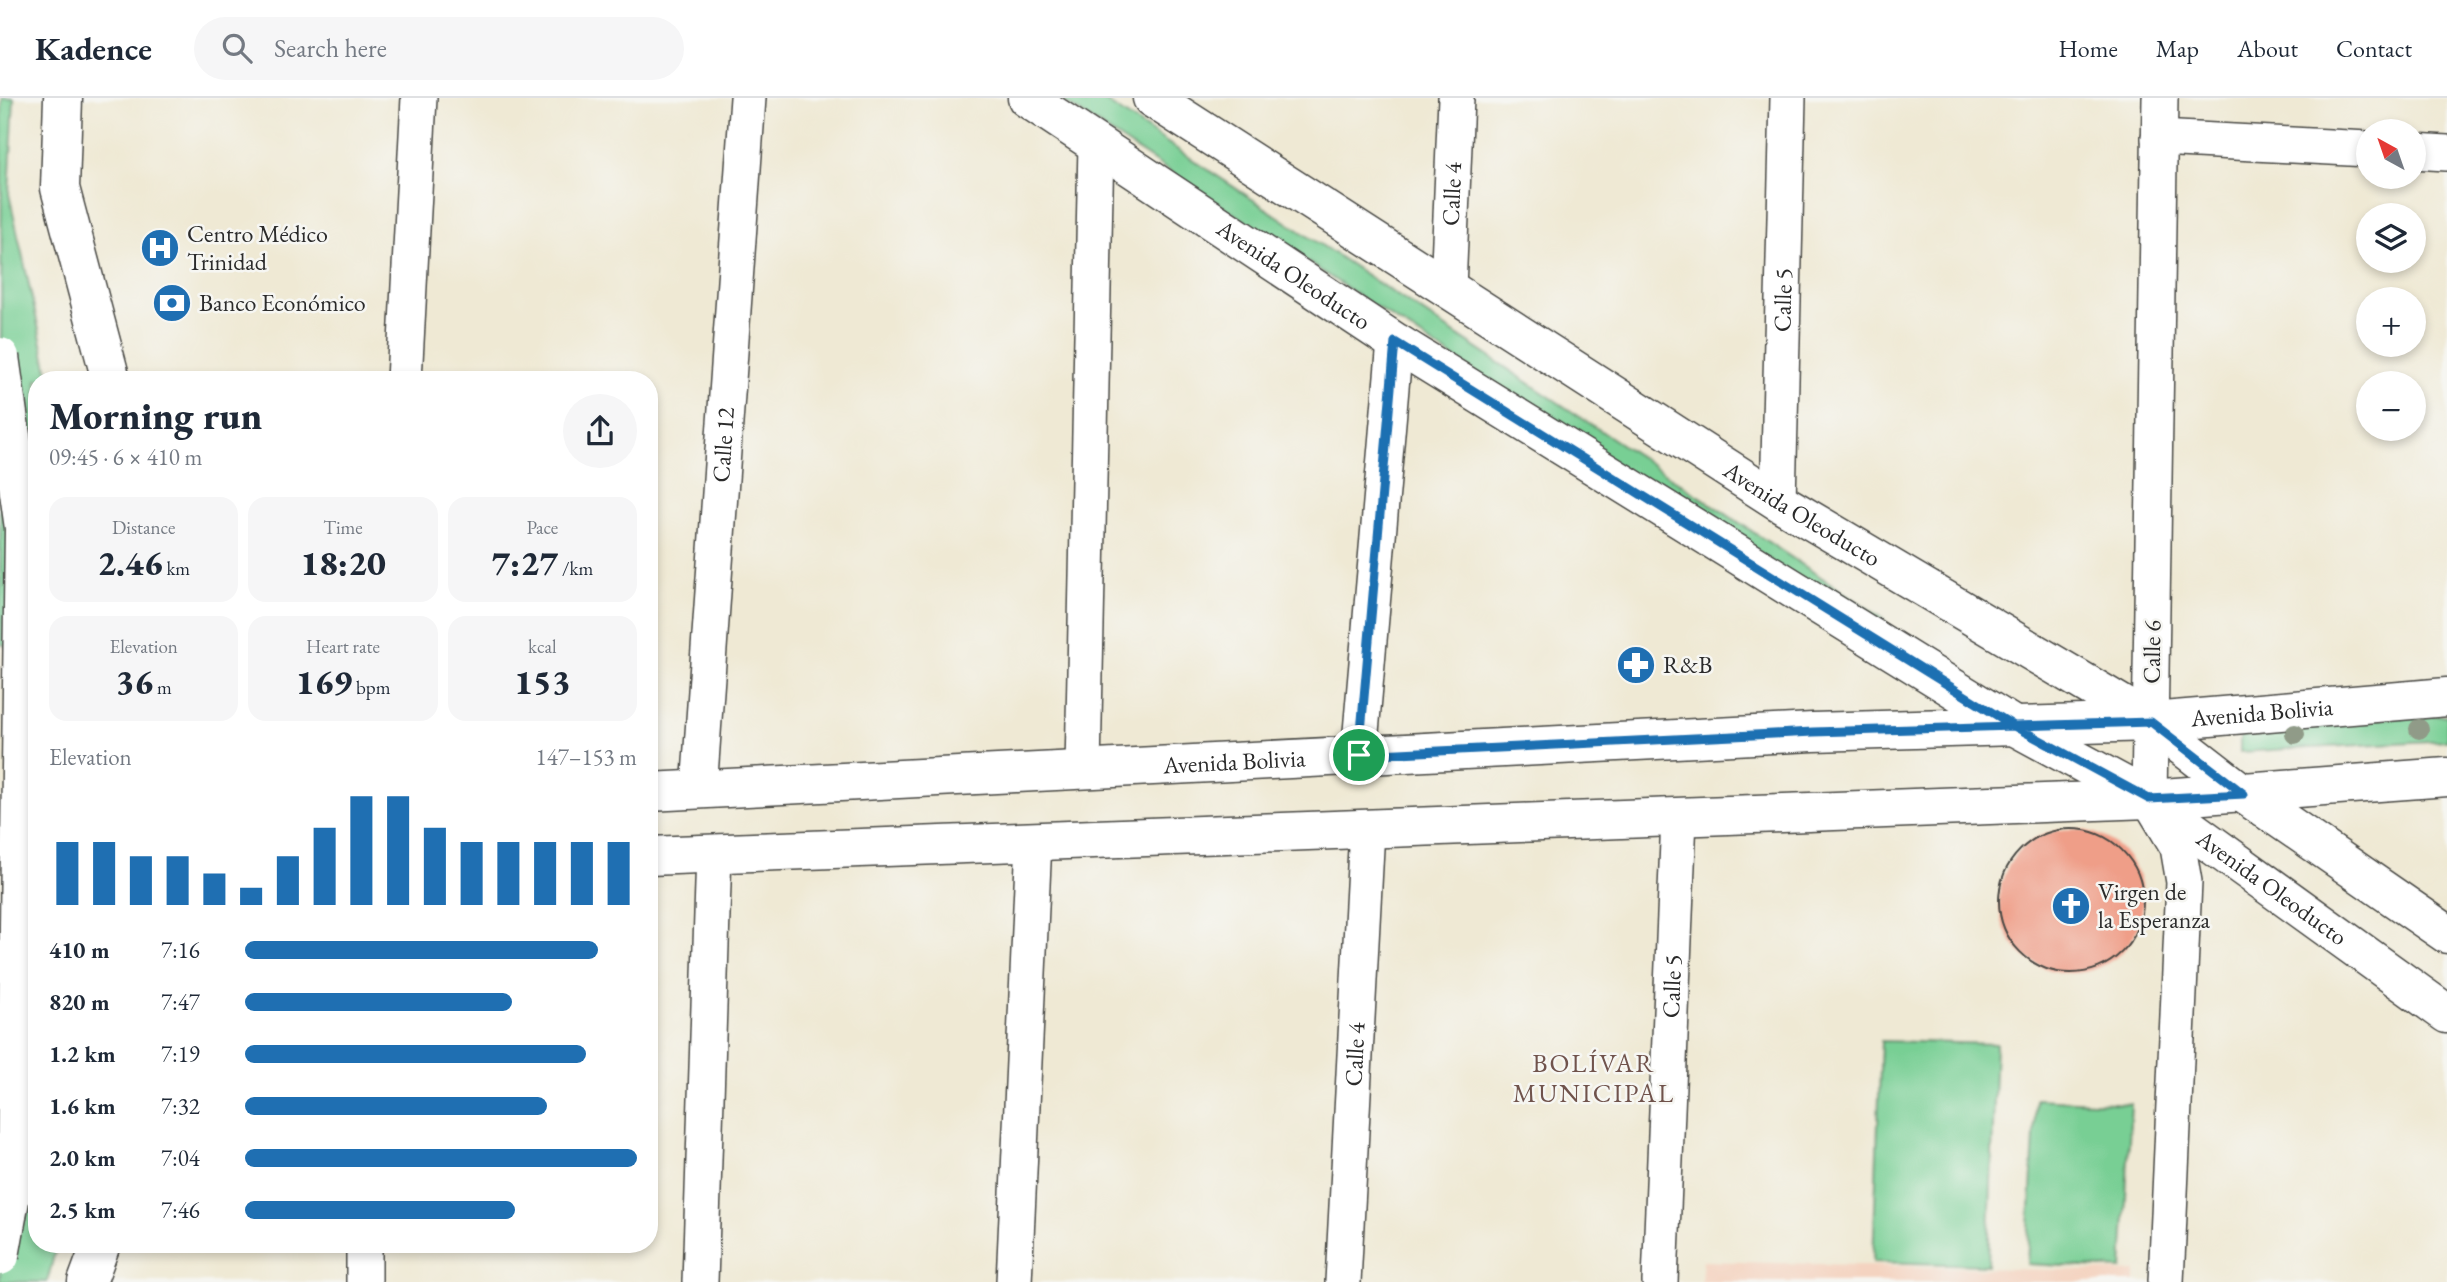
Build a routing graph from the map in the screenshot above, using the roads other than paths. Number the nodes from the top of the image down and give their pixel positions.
1 (63, 98) edge
2 (419, 98) edge
3 (748, 98) edge
4 (1027, 98) edge
5 (1456, 98) edge
6 (1788, 98) edge
7 (2160, 98) edge
8 (1169, 103) edge
9 (2159, 138) junction
10 (1096, 144) junction
11 (2356, 148) edge
12 (2426, 152) edge
13 (2447, 153) edge
14 (1447, 288) junction
15 (1395, 342) junction
16 (0, 357) edge
17 (109, 371) edge
18 (404, 371) edge
19 (1778, 501) junction
20 (28, 696) edge
21 (2447, 697) edge
22 (0, 701) edge
23 (2151, 722) junction
24 (2014, 726) junction
25 (1359, 755) junction
26 (1083, 769) junction
27 (2447, 777) edge
28 (699, 790) junction
29 (658, 792) edge
30 (2244, 794) junction
31 (2149, 799) junction
32 (1679, 817) junction
33 (1367, 829) junction
34 (1034, 841) junction
35 (714, 853) junction
36 (658, 856) edge
37 (2447, 934) edge
38 (0, 1011) edge
39 (2447, 1014) edge
40 (28, 1016) edge
41 (98, 1253) edge
42 (365, 1253) edge
43 (0, 1256) edge
44 (87, 1282) edge
45 (364, 1282) edge
46 (700, 1282) edge
47 (1014, 1282) edge
48 (1343, 1282) edge
49 (1660, 1282) edge
50 (2166, 1282) edge

1 - 17 main road
2 - 18 street
3 - 28 street, Calle 12
4 - 10 main road, Avenida Oleoducto
5 - 14 street, Calle 4
6 - 19 street, Calle 5
7 - 9 street, Calle 6
8 - 14 main road, Avenida Oleoducto
9 - 11 street
9 - 23 street, Calle 6
10 - 15 main road, Avenida Oleoducto
10 - 26 street
12 - 13 street
14 - 19 main road, Avenida Oleoducto
15 - 24 main road, Avenida Oleoducto
15 - 25 street
16 - 43 main road, bridge
19 - 23 main road, Avenida Oleoducto
20 - 22 main road
21 - 23 main road, Avenida Bolivia
23 - 24 main road, Avenida Bolivia
23 - 30 main road, Avenida Oleoducto
23 - 31 street, Calle 6
24 - 25 main road, Avenida Bolivia
24 - 31 main road, Avenida Oleoducto
25 - 26 main road, Avenida Bolivia
26 - 28 main road, Avenida Bolivia
27 - 30 main road
28 - 29 main road, Avenida Bolivia
30 - 31 main road
30 - 37 main road, Avenida Oleoducto
31 - 32 main road
31 - 39 main road, Avenida Oleoducto
31 - 50 street
32 - 33 main road
32 - 49 street, Calle 5
33 - 34 main road
33 - 48 street, Calle 4
34 - 35 main road
34 - 47 street
35 - 36 main road
35 - 46 street
38 - 40 main road
41 - 44 main road
42 - 45 street

